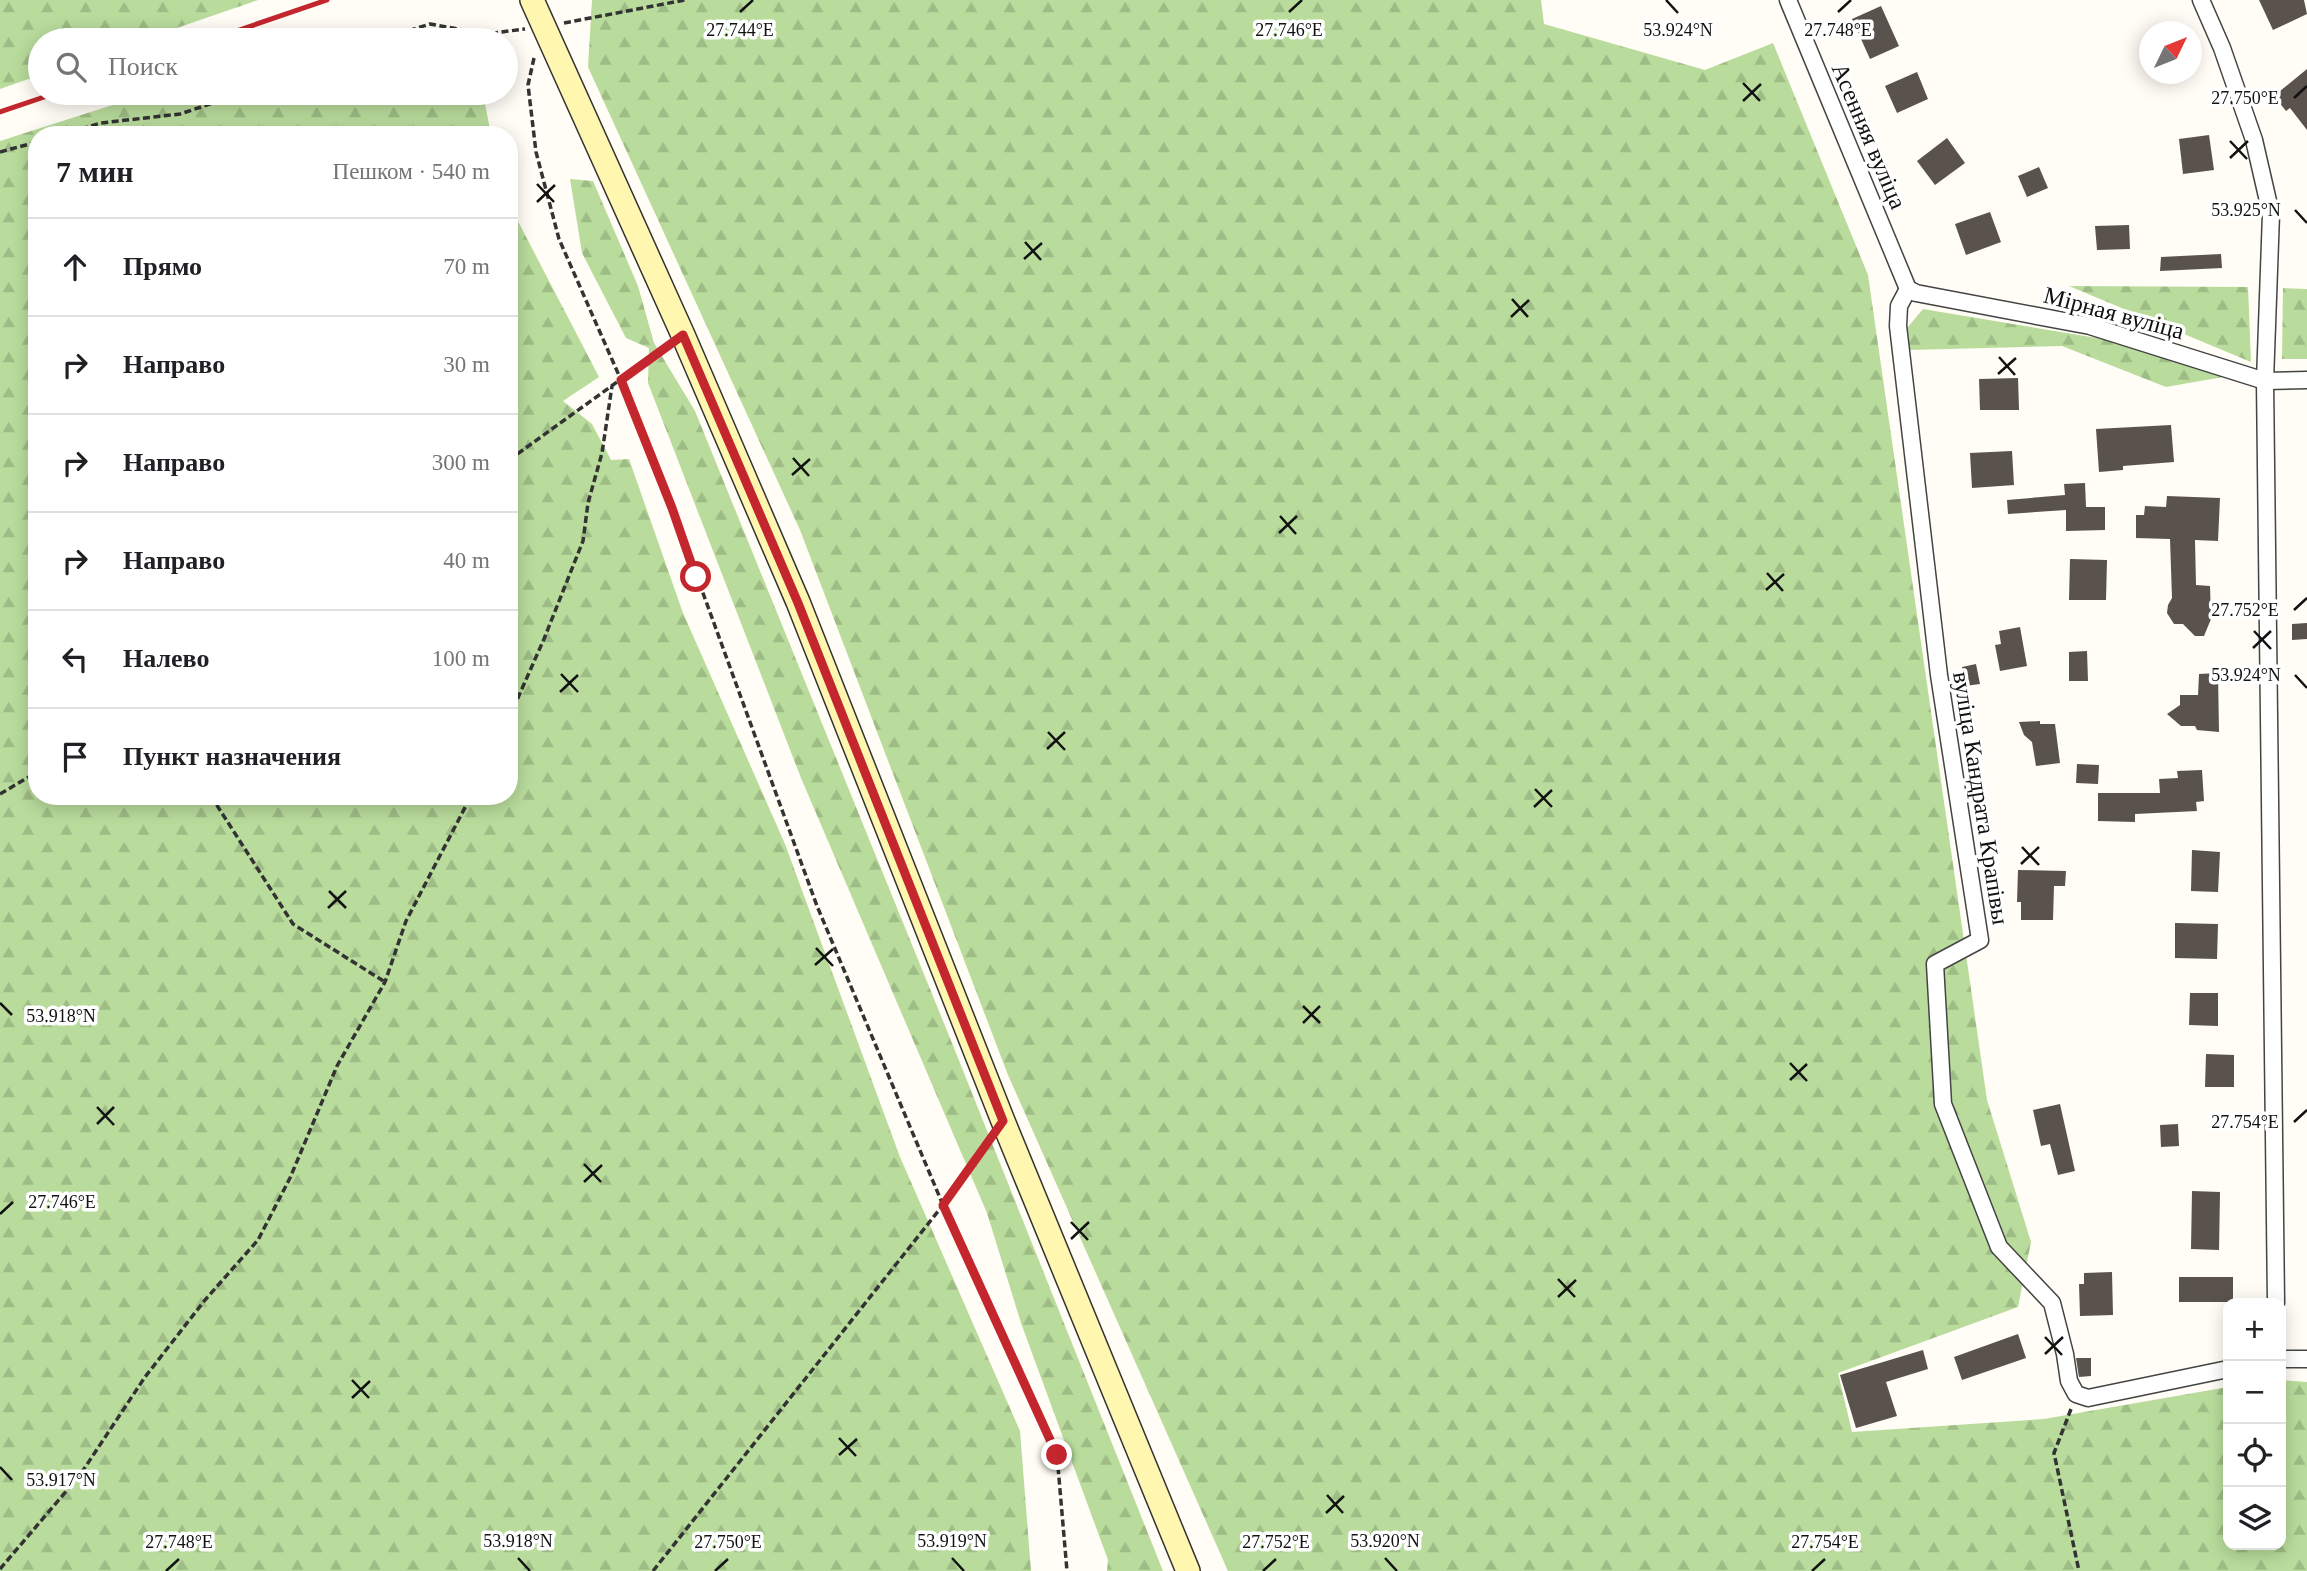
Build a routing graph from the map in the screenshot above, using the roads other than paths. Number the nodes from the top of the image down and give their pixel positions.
1 (531, 0) edge
2 (1788, 0) edge
3 (2201, 0) edge
4 (1908, 289) junction
5 (2307, 380) edge
6 (2265, 381) junction
7 (2276, 1298) edge
8 (2286, 1359) edge
9 (2307, 1359) edge
10 (2223, 1370) edge
11 (1188, 1571) edge

1 - 11 main road
2 - 4 street, Асенняя вуліца
3 - 6 street
4 - 6 street, Мірная вуліца
4 - 10 street, вуліца Кандрата Крапівы
5 - 6 street, Мірная вуліца
6 - 7 street
8 - 9 street

